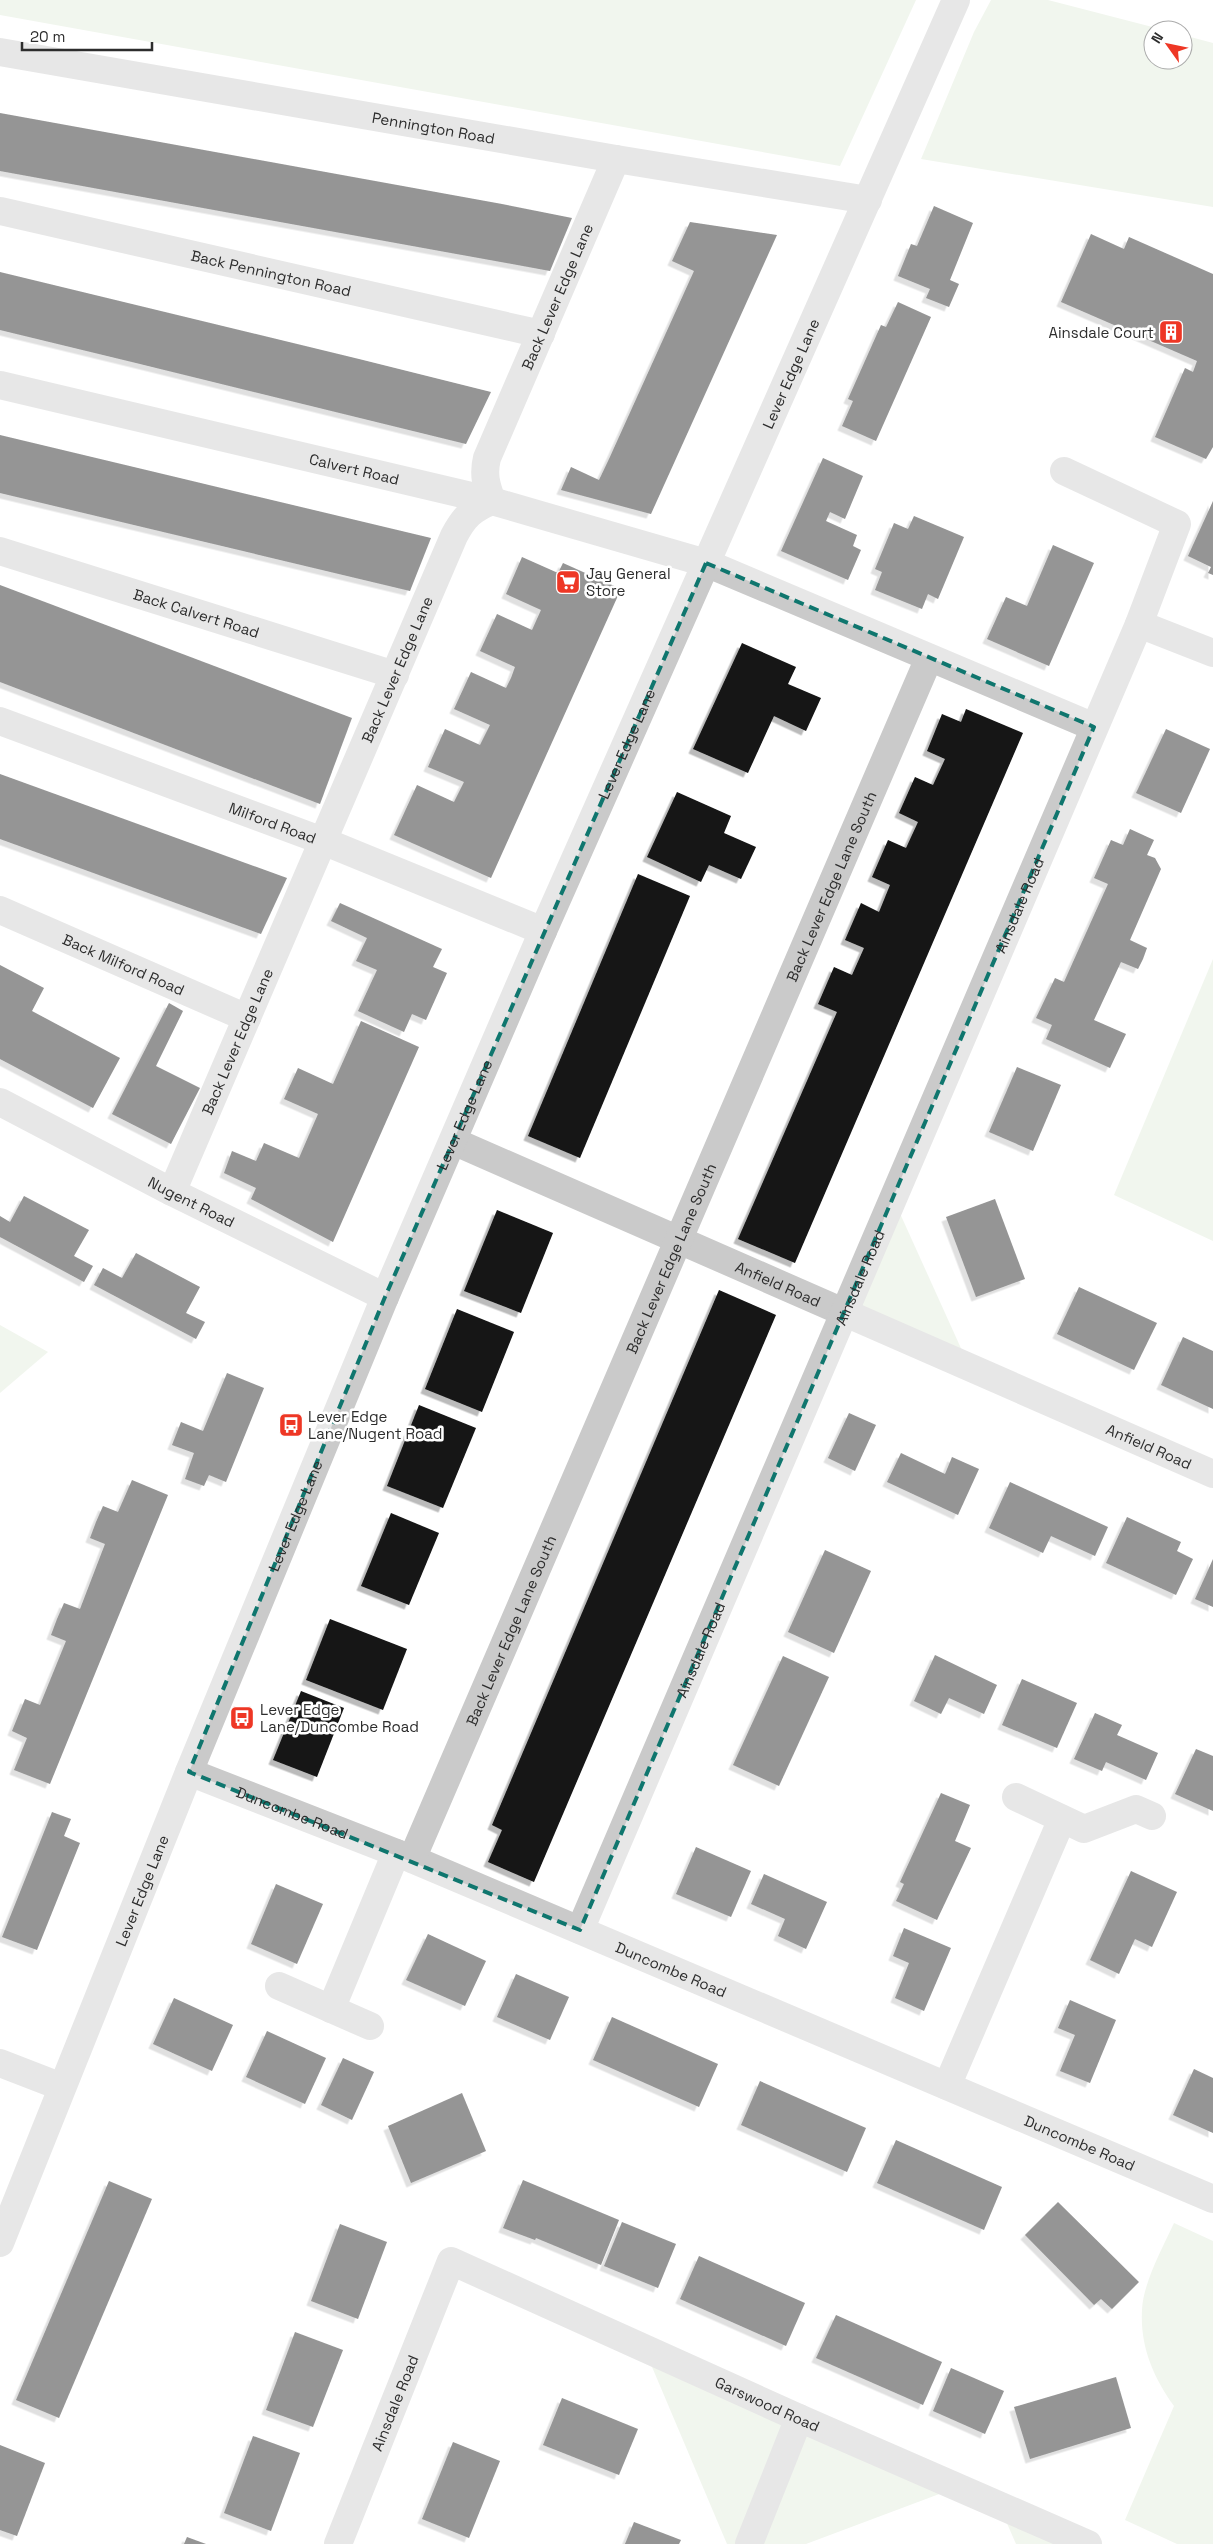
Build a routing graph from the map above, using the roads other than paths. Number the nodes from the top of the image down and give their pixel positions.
1 (956, 0) edge
2 (0, 52) edge
3 (616, 160) junction
4 (868, 200) junction
5 (0, 211) edge
6 (541, 334) junction
7 (0, 384) edge
8 (1064, 471) dead end
9 (492, 501) junction
10 (0, 551) edge
11 (706, 563) junction
12 (1139, 624) junction
13 (1213, 653) edge
14 (930, 658) junction
15 (395, 675) junction
16 (0, 721) edge
17 (1094, 727) junction
18 (323, 841) junction
19 (0, 910) edge
20 (543, 931) junction
21 (247, 1018) junction
22 (0, 1102) edge
23 (453, 1141) junction
24 (172, 1192) junction
25 (679, 1240) junction
26 (385, 1297) junction
27 (845, 1312) junction
28 (1213, 1474) edge
29 (189, 1772) junction
30 (1016, 1797) dead end
31 (1152, 1816) dead end
32 (1062, 1819) junction
33 (404, 1856) junction
34 (580, 1930) junction
35 (279, 1986) dead end
36 (331, 2009) junction
37 (370, 2026) dead end
38 (0, 2062) edge
39 (947, 2086) junction
40 (62, 2087) junction
41 (1213, 2200) edge
42 (0, 2243) edge
43 (450, 2261) joint
44 (800, 2418) junction
45 (338, 2544) edge
46 (750, 2544) edge
47 (1088, 2544) edge

1 - 4 street, Lever Edge Lane
2 - 3 street, Pennington Road
3 - 4 street, Pennington Road
3 - 6 street, Back Lever Edge Lane
4 - 11 street, Lever Edge Lane
5 - 6 street, Back Pennington Road
6 - 9 street, Back Lever Edge Lane
7 - 9 street, Calvert Road
8 - 12 street, Ainsdale Road
9 - 11 street, Calvert Road
9 - 15 street, Back Lever Edge Lane
10 - 15 street, Back Calvert Road
11 - 14 street, Calvert Road
11 - 20 street, Lever Edge Lane
12 - 13 street
12 - 17 street, Ainsdale Road
14 - 17 street, Calvert Road
14 - 25 street, Back Lever Edge Lane South
15 - 18 street, Back Lever Edge Lane
16 - 18 street, Milford Road
17 - 27 street, Ainsdale Road
18 - 20 street, Milford Road
18 - 21 street, Back Lever Edge Lane
19 - 21 street, Back Milford Road
20 - 23 street, Lever Edge Lane
21 - 24 street, Back Lever Edge Lane
22 - 24 street, Nugent Road
23 - 25 street, Anfield Road
23 - 26 street, Lever Edge Lane
24 - 26 street, Nugent Road
25 - 27 street, Anfield Road
25 - 33 street, Back Lever Edge Lane South
26 - 29 street, Lever Edge Lane
27 - 28 street, Anfield Road
27 - 34 street, Ainsdale Road
29 - 33 street, Duncombe Road
29 - 40 street, Lever Edge Lane
30 - 32 street
31 - 32 street
32 - 39 street
33 - 34 street, Duncombe Road
33 - 36 street
34 - 39 street, Duncombe Road
35 - 36 street
36 - 37 street
38 - 40 street
39 - 41 street, Duncombe Road
40 - 42 street, Lever Edge Lane
43 - 44 street, Garswood Road
43 - 45 street, Ainsdale Road
44 - 46 street
44 - 47 street, Garswood Road

